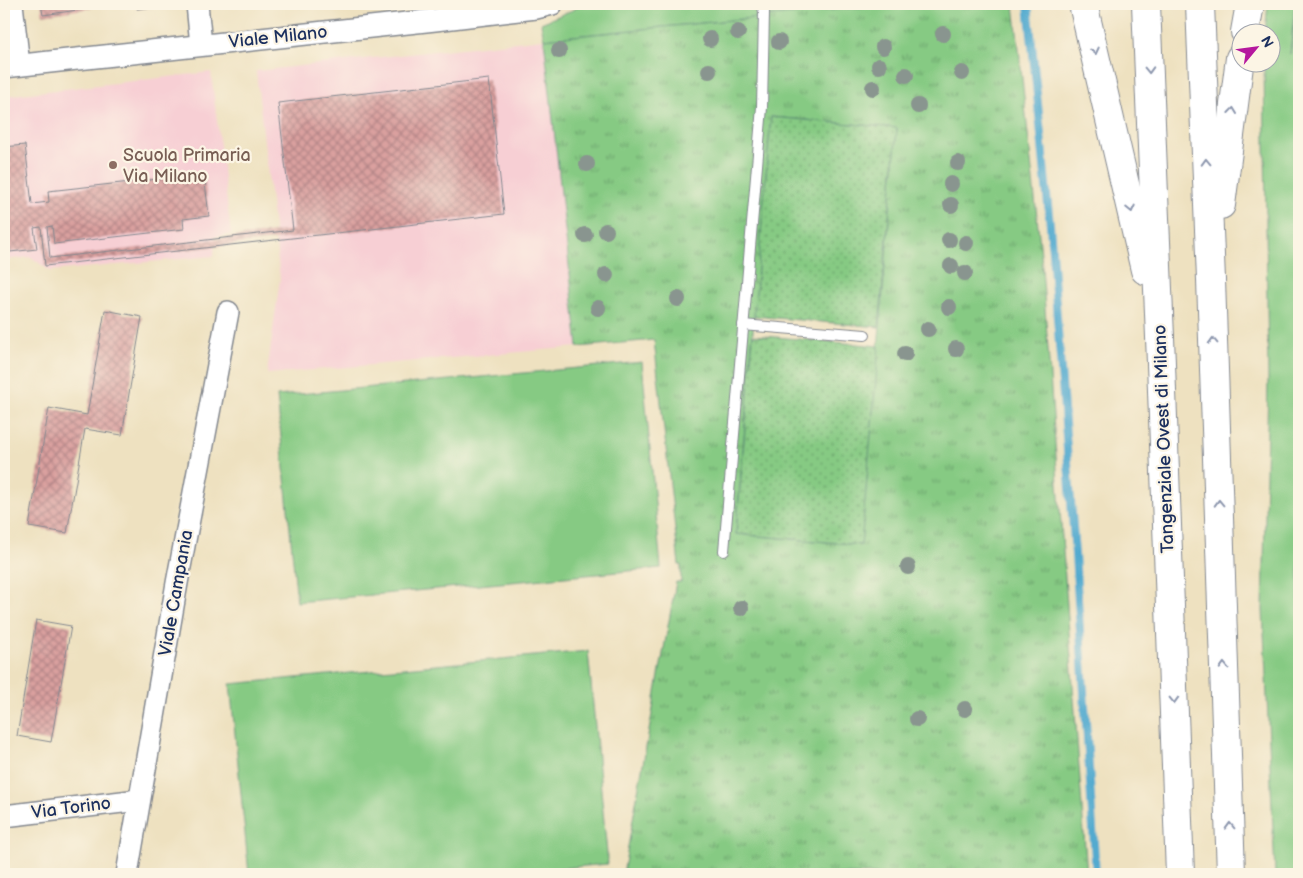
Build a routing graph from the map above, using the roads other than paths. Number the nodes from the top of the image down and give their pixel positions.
1 (12, 4) edge
2 (197, 4) edge
3 (552, 4) edge
4 (762, 4) edge
5 (1083, 4) edge
6 (1146, 4) edge
7 (1200, 4) edge
8 (1250, 4) edge
9 (1247, 22) edge
10 (201, 46) junction
11 (11, 66) edge
12 (1238, 72) edge
13 (1211, 280) junction
14 (228, 312) dead end
15 (743, 325) junction
16 (865, 335) dead end
17 (1160, 337) junction
18 (724, 551) dead end
19 (139, 800) junction
20 (4, 816) edge
21 (127, 874) edge
22 (1180, 874) edge
23 (1231, 874) edge

1 - 11 street
2 - 10 street
3 - 10 street, Viale Milano
4 - 15 lane
5 -> 17 highway
6 -> 17 highway, Tangenziale Ovest di Milano
13 -> 7 highway
8 - 9 highway
10 - 11 street, Viale Milano
13 -> 12 highway
23 -> 13 highway
14 - 19 street, Viale Campania
15 - 16 lane
15 - 18 lane
17 -> 22 highway, Tangenziale Ovest di Milano
19 - 20 street, Via Torino
19 - 21 street, Viale Campania

